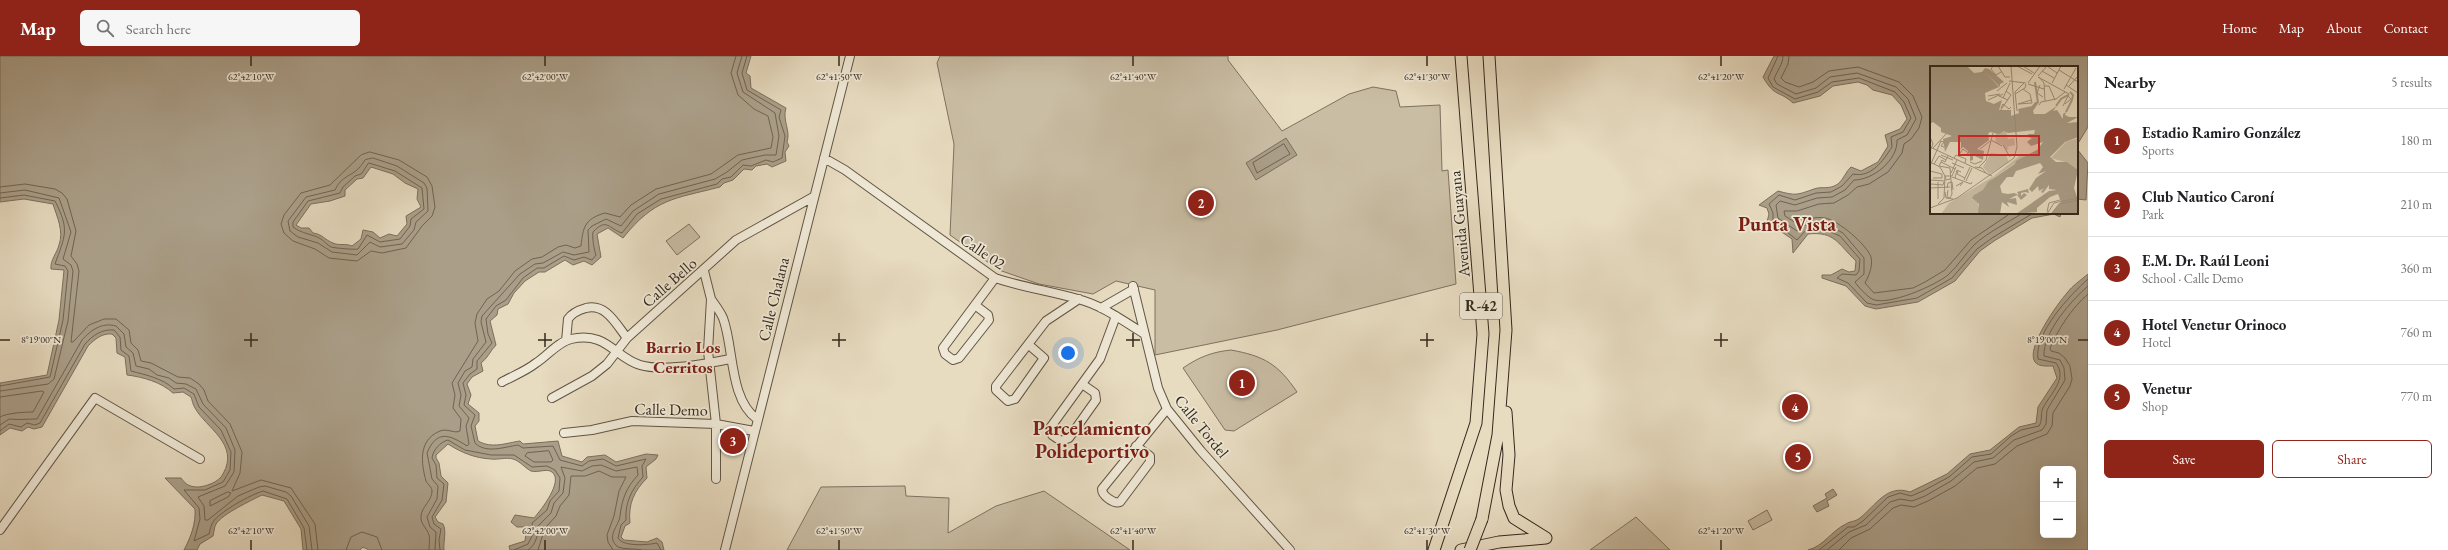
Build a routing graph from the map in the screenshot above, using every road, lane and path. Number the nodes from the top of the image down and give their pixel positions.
1 (1461, 56) edge
2 (1489, 56) edge
3 (847, 58) edge
4 (824, 158) junction
5 (813, 197) junction
6 (704, 271) junction
7 (995, 278) junction
8 (711, 299) junction
9 (1079, 299) junction
10 (975, 305) junction
11 (1102, 308) junction
12 (1116, 316) junction
13 (1143, 333) junction
14 (626, 338) junction
15 (566, 341) junction
16 (1029, 345) junction
17 (616, 350) junction
18 (730, 359) junction
19 (710, 363) junction
20 (502, 382) dead end
21 (1082, 384) junction
22 (1503, 389) junction
23 (552, 398) dead end
24 (1167, 409) junction
25 (757, 419) junction
26 (716, 424) junction
27 (754, 431) junction
28 (564, 433) dead end
29 (1136, 446) junction
30 (200, 458) dead end
31 (716, 479) dead end
32 (0, 530) edge
33 (1546, 538) junction
34 (1283, 539) junction
35 (725, 550) edge
36 (1290, 550) edge
37 (1297, 550) edge
38 (1434, 550) edge
39 (1461, 550) edge
40 (1470, 550) edge
41 (1533, 550) edge

1 - 38 main road, Avenida Guayana / R-42
2 - 22 main road, R-42
3 - 4 street, Calle Chalana
4 - 5 street, Calle Chalana
4 - 7 street, Calle 02
5 - 6 street, Calle Bello
5 - 25 street, Calle Chalana
6 - 8 street
6 - 14 street, Calle Bello
7 - 9 street, Calle 02
7 - 10 street
8 - 18 street
8 - 19 street
9 - 11 street, Calle 02
9 - 16 street
10 - 10 street
11 - 12 street, Calle 02
11 - 13 street, Calle Tordel
12 - 13 street, Calle 02
12 - 21 street
13 - 24 street, Calle Tordel
14 - 15 street
14 - 17 street, Calle Bello
15 - 17 street
15 - 20 street
16 - 16 street
17 - 19 street
17 - 23 street, Calle Bello
18 - 19 street
18 - 25 street
19 - 26 street
21 - 21 street
22 - 33 main road
22 - 40 main road, R-42, bridge
24 - 29 street
24 - 34 street, Calle Tordel
25 - 27 street, Calle Chalana
26 - 27 street, Calle Demo
26 - 28 street, Calle Demo
26 - 31 street
27 - 35 street, Calle Chalana
29 - 29 street
30 - 32 street
33 - 39 main road
33 - 41 main road
34 - 36 street, Calle Tordel
34 - 37 street, Calle Tordel

